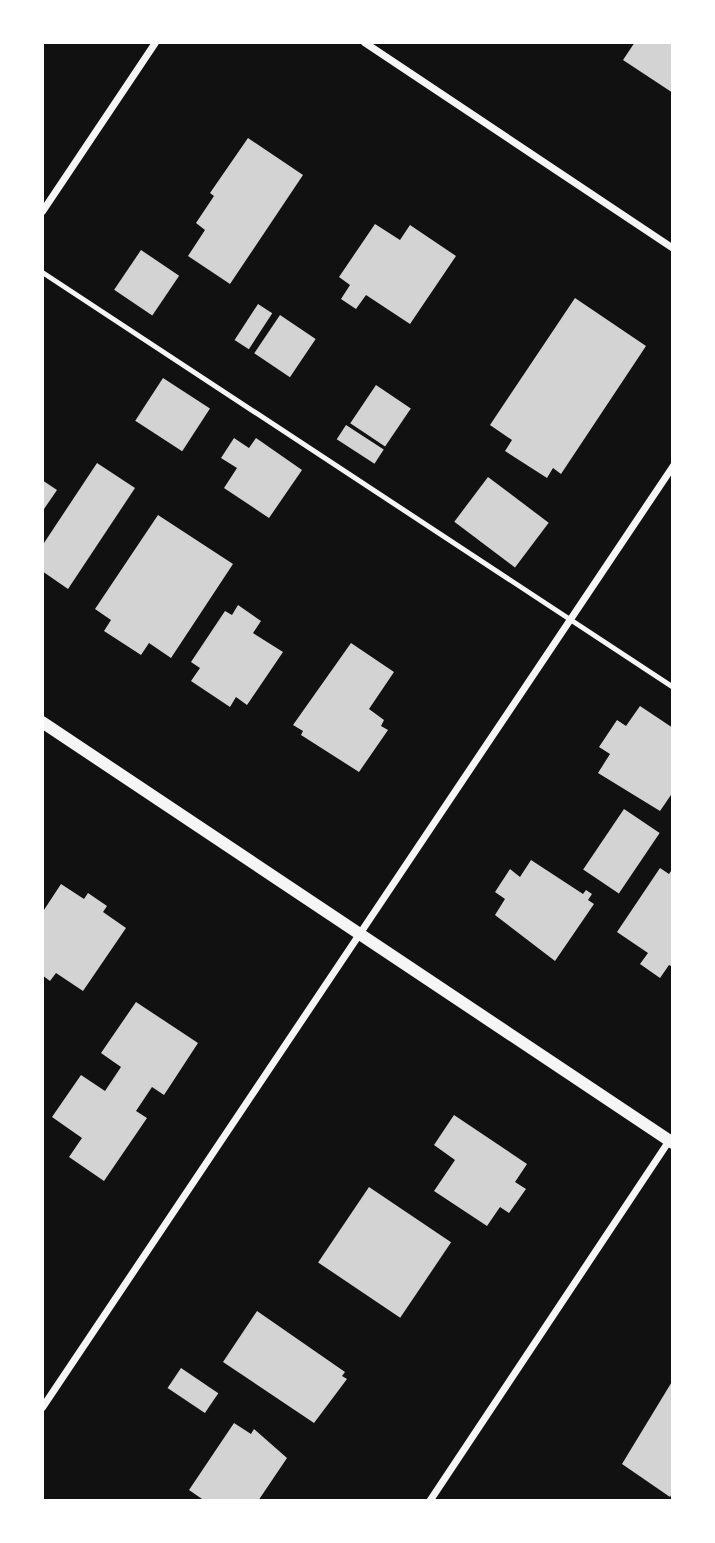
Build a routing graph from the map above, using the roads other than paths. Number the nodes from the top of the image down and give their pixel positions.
1 (155, 42) edge
2 (364, 42) edge
3 (42, 211) edge
4 (673, 248) edge
5 (42, 272) edge
6 (673, 465) edge
7 (569, 617) junction
8 (673, 687) edge
9 (42, 722) edge
10 (358, 935) junction
11 (671, 1142) edge
12 (42, 1407) edge
13 (429, 1501) edge

1 - 3 street
2 - 4 street
5 - 7 lane
6 - 7 street
7 - 8 lane
7 - 10 street
9 - 10 street
10 - 11 street
10 - 12 street
11 - 13 street

